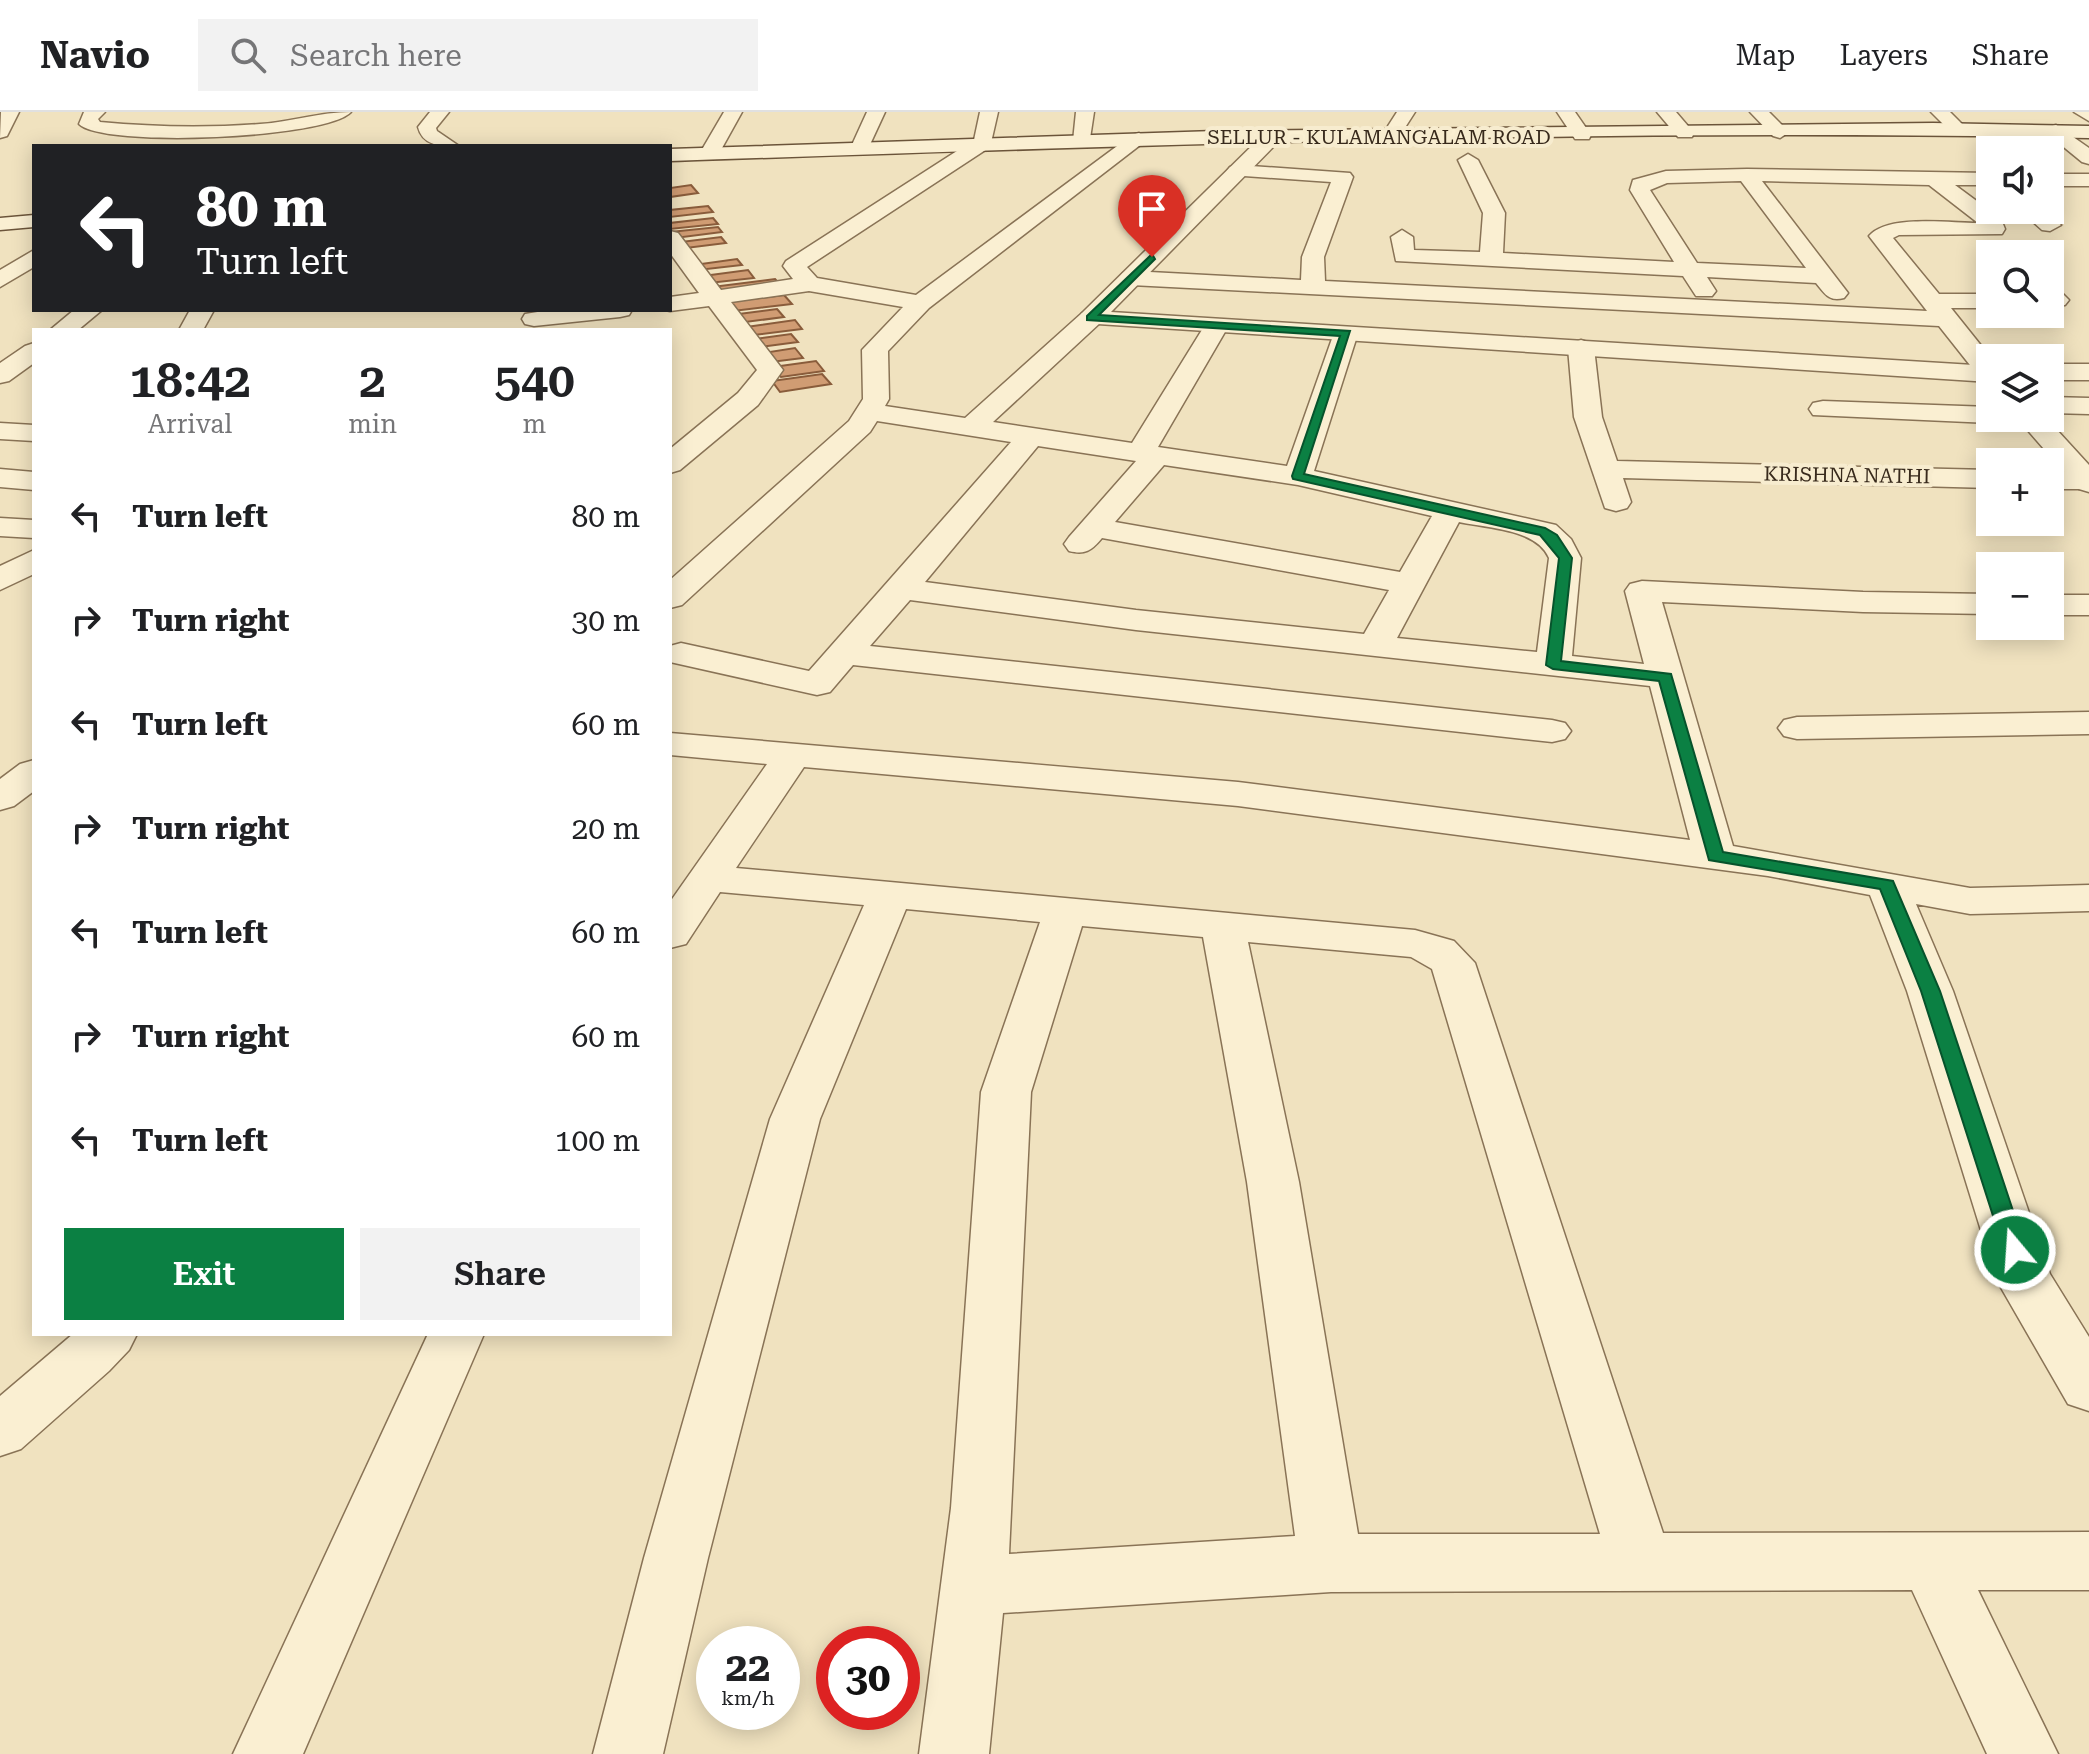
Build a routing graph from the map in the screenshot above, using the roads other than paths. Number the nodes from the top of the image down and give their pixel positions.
1 (10, 112) edge
2 (96, 112) edge
3 (342, 112) edge
4 (440, 112) edge
5 (733, 112) edge
6 (876, 112) edge
7 (989, 112) edge
8 (1085, 112) edge
9 (1406, 112) edge
10 (1566, 112) edge
11 (1666, 112) edge
12 (1759, 112) edge
13 (1940, 112) edge
14 (2083, 112) edge
15 (2089, 116) edge
16 (234, 129) junction
17 (1958, 129) junction
18 (2056, 131) junction
19 (0, 132) edge
20 (1780, 132) junction
21 (2089, 132) edge
22 (1685, 133) junction
23 (1582, 135) junction
24 (1405, 136) junction
25 (1272, 137) junction
26 (1139, 139) junction
27 (1082, 141) junction
28 (983, 143) junction
29 (218, 144) edge
30 (446, 144) edge
31 (860, 147) junction
32 (710, 153) junction
33 (672, 155) edge
34 (2089, 158) edge
35 (1468, 160) dead end
36 (1237, 171) junction
37 (1747, 175) junction
38 (1823, 177) junction
39 (1934, 179) junction
40 (1976, 180) edge
41 (2064, 180) edge
42 (2089, 180) edge
43 (1842, 196) dead end
44 (32, 221) edge
45 (0, 224) edge
46 (1973, 231) junction
47 (1402, 237) dead end
48 (1984, 240) edge
49 (672, 241) edge
50 (32, 258) edge
51 (1491, 259) junction
52 (1693, 271) junction
53 (1822, 276) junction
54 (1131, 278) junction
55 (0, 280) edge
56 (809, 284) junction
57 (1313, 287) junction
58 (715, 300) junction
59 (921, 303) junction
60 (672, 304) edge
61 (1976, 304) edge
62 (1713, 307) junction
63 (1942, 310) junction
64 (87, 312) edge
65 (603, 312) edge
66 (1855, 314) junction
67 (1091, 318) junction
68 (534, 320) edge
69 (1217, 325) junction
70 (65, 328) edge
71 (1346, 333) junction
72 (1581, 348) junction
73 (32, 352) edge
74 (1976, 355) edge
75 (1976, 372) edge
76 (2064, 372) edge
77 (2089, 372) edge
78 (0, 375) edge
79 (2064, 405) edge
80 (2089, 406) edge
81 (1823, 409) dead end
82 (869, 412) junction
83 (1976, 414) edge
84 (971, 427) junction
85 (0, 431) edge
86 (2043, 432) edge
87 (32, 433) edge
88 (1031, 436) junction
89 (1149, 454) junction
90 (672, 462) edge
91 (1606, 469) junction
92 (1298, 476) junction
93 (0, 478) edge
94 (1976, 479) edge
95 (32, 481) edge
96 (2064, 481) edge
97 (2088, 482) edge
98 (1616, 502) dead end
99 (1450, 511) junction
100 (0, 527) edge
101 (32, 529) edge
102 (32, 561) edge
103 (0, 580) edge
104 (1409, 584) junction
105 (902, 589) junction
106 (672, 596) edge
107 (1976, 604) edge
108 (2064, 605) edge
109 (2089, 605) edge
110 (1375, 646) junction
111 (845, 654) junction
112 (674, 658) edge
113 (1553, 665) junction
114 (1666, 677) junction
115 (2089, 723) edge
116 (1797, 728) dead end
117 (1552, 731) dead end
118 (672, 744) edge
119 (793, 755) junction
120 (1715, 856) junction
121 (708, 878) junction
122 (1887, 885) junction
123 (890, 895) junction
124 (2089, 898) edge
125 (1065, 911) junction
126 (1223, 926) junction
127 (672, 931) edge
128 (107, 1336) edge
129 (455, 1336) edge
130 (2089, 1387) edge
131 (0, 1431) edge
132 (1931, 1561) junction
133 (2089, 1561) edge
134 (1640, 1562) junction
135 (1331, 1563) junction
136 (973, 1586) junction
137 (268, 1754) edge
138 (628, 1754) edge
139 (954, 1754) edge
140 (2023, 1754) edge

1 - 19 street
2 - 16 street
3 - 16 street
4 - 30 street
5 - 32 street
6 - 31 street
7 - 28 street
8 - 27 street
9 - 24 street
10 - 23 street
11 - 22 street
12 - 20 street
13 - 17 street
14 - 15 street
16 - 29 street
17 - 18 street, SELLUR - KULAMANGALAM ROAD
17 - 20 street, SELLUR - KULAMANGALAM ROAD
18 - 21 street, SELLUR - KULAMANGALAM ROAD
18 - 34 street
20 - 22 street, SELLUR - KULAMANGALAM ROAD
22 - 23 street, SELLUR - KULAMANGALAM ROAD
23 - 24 street, SELLUR - KULAMANGALAM ROAD
24 - 25 street, SELLUR - KULAMANGALAM ROAD
25 - 26 street, SELLUR - KULAMANGALAM ROAD
25 - 36 street
26 - 27 street, SELLUR - KULAMANGALAM ROAD
26 - 59 street
27 - 28 street, SELLUR - KULAMANGALAM ROAD
28 - 31 street, SELLUR - KULAMANGALAM ROAD
28 - 56 street
31 - 32 street, SELLUR - KULAMANGALAM ROAD
32 - 33 street, SELLUR - KULAMANGALAM ROAD
35 - 51 street
36 - 54 street
36 - 57 street
37 - 38 street
37 - 52 street
37 - 53 street
38 - 39 street
38 - 43 street
39 - 40 street
39 - 46 street
41 - 42 street
44 - 45 street
46 - 48 street
46 - 63 street
47 - 51 street
49 - 58 street
50 - 55 street
51 - 52 street
52 - 53 street
52 - 62 street
53 - 66 street
54 - 57 street
54 - 67 street
56 - 58 street
56 - 59 street
57 - 62 street
58 - 60 street
58 - 90 street
59 - 82 street
61 - 63 street
62 - 66 street
63 - 66 street
63 - 74 street
64 - 70 street
65 - 68 street
67 - 69 street
67 - 84 street
69 - 71 street
69 - 89 street
71 - 72 street
71 - 92 street
72 - 75 street
72 - 91 street
73 - 78 street
76 - 77 street
79 - 80 street
81 - 83 street
82 - 84 street
82 - 106 street
84 - 88 street
85 - 87 street
86 - 97 street
88 - 89 street
88 - 105 street
89 - 92 street
89 - 104 street
91 - 94 street, KRISHNA NATHI
91 - 98 street
92 - 99 street
93 - 95 street
96 - 97 street
99 - 104 street
99 - 113 street
100 - 101 street
102 - 103 street
104 - 110 street
105 - 110 street
105 - 111 street
107 - 114 street
108 - 109 street
110 - 113 street
111 - 112 street
111 - 117 street
113 - 114 street
114 - 120 street
115 - 116 street
118 - 119 street
119 - 120 street
119 - 121 street
120 - 122 street
121 - 123 street
121 - 127 street
122 - 124 street
122 - 130 street
123 - 125 street
123 - 138 street
125 - 126 street
125 - 136 street
126 - 134 street
126 - 135 street
128 - 131 street
129 - 137 street
132 - 133 street
132 - 134 street
132 - 140 street
134 - 135 street
135 - 136 street
136 - 139 street

